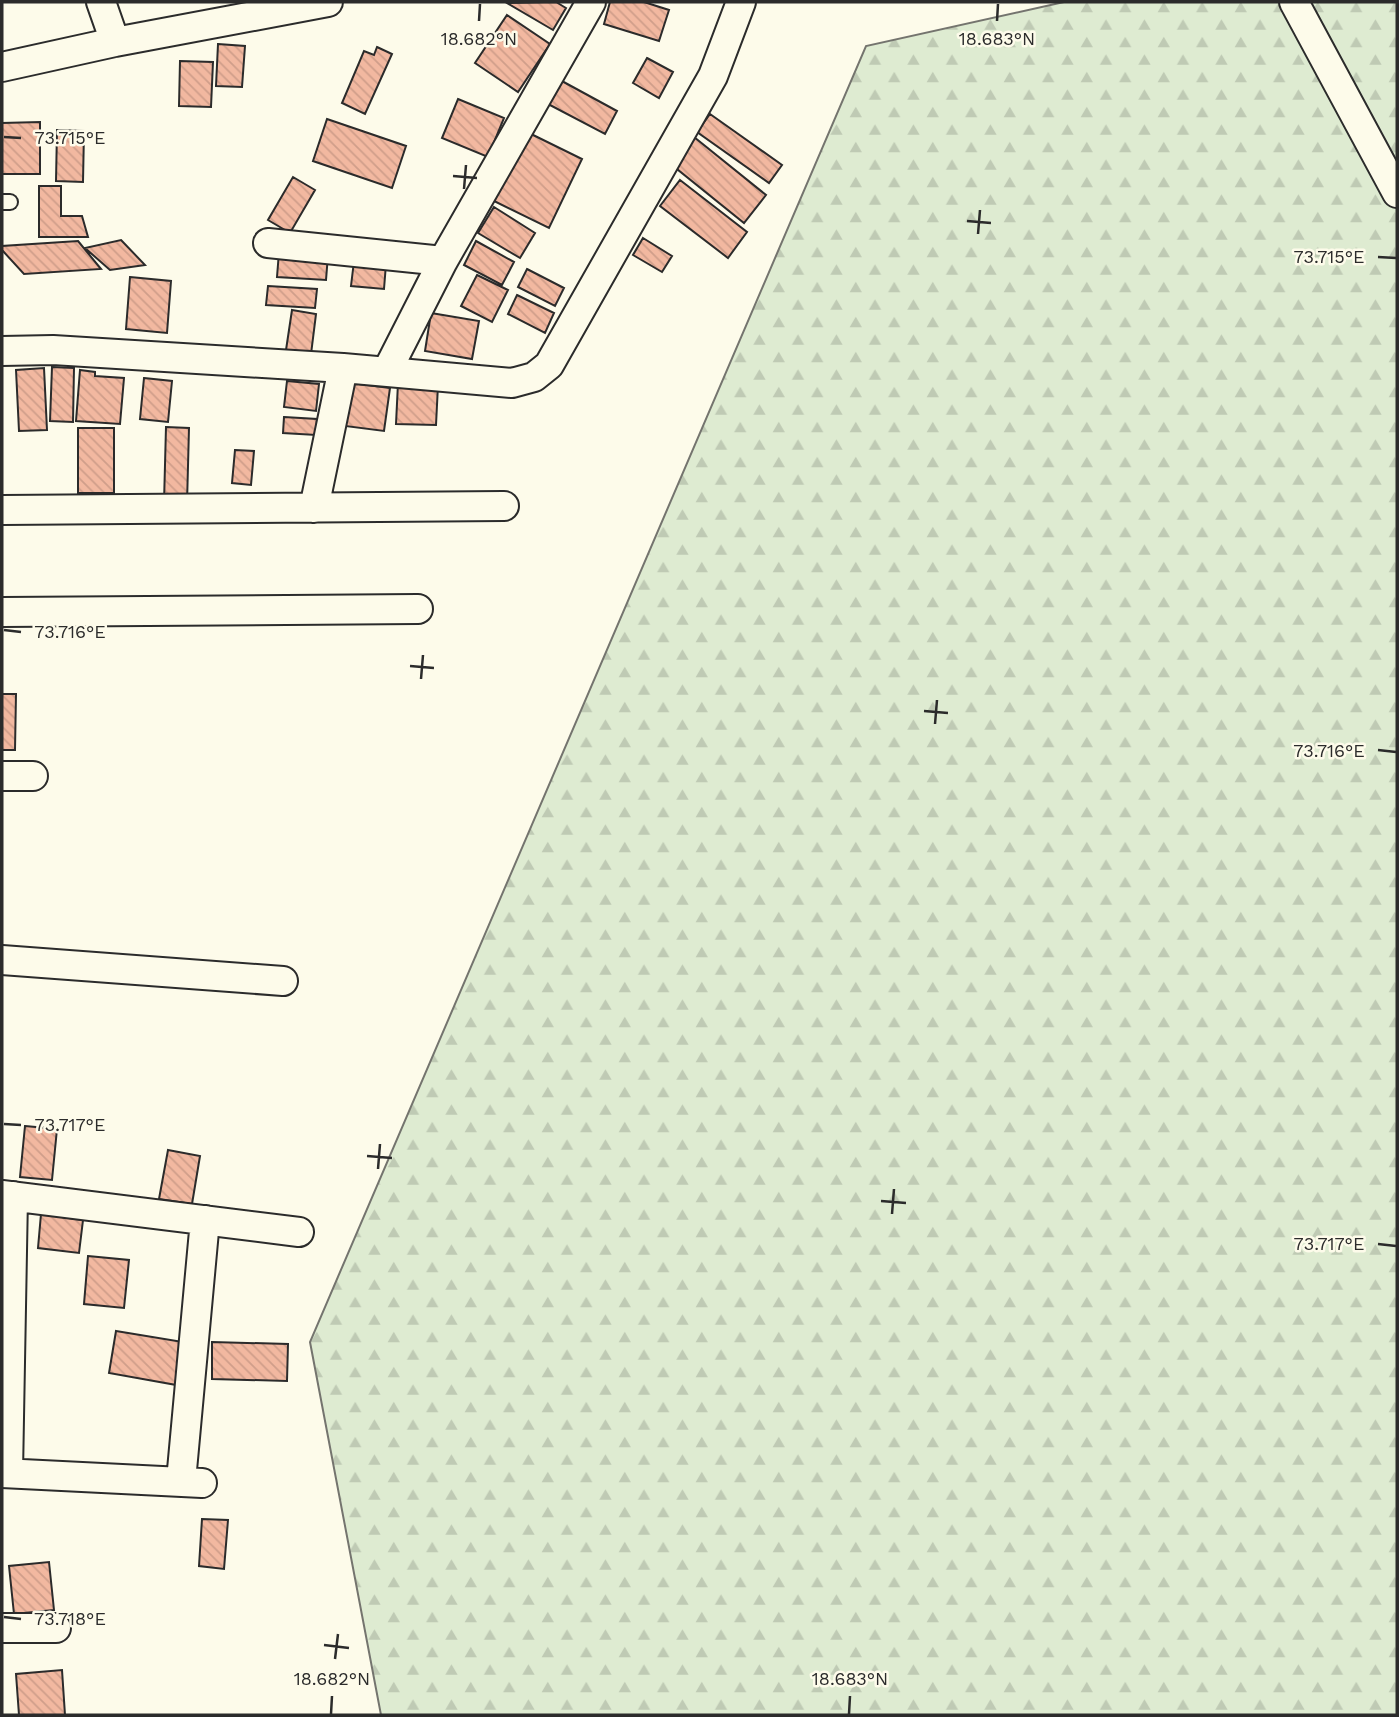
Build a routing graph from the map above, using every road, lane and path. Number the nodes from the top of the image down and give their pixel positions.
1 (101, 2) edge
2 (328, 2) edge
3 (592, 2) edge
4 (741, 2) edge
5 (1294, 2) edge
6 (116, 42) junction
7 (2, 67) edge
8 (1397, 193) edge
9 (268, 243) dead end
10 (443, 261) junction
11 (2, 351) edge
12 (343, 368) junction
13 (387, 370) junction
14 (504, 506) dead end
15 (314, 508) junction
16 (2, 510) edge
17 (418, 609) dead end
18 (2, 612) edge
19 (2, 776) edge
20 (33, 776) dead end
21 (2, 960) edge
22 (283, 981) dead end
23 (8, 1195) edge
24 (205, 1220) junction
25 (299, 1232) dead end
26 (7, 1309) edge
27 (5, 1473) edge
28 (2, 1628) edge
29 (56, 1628) dead end

1 - 6 street
2 - 6 street
3 - 10 street
4 - 13 street
5 - 8 street
6 - 7 street
9 - 10 street
10 - 13 street
11 - 12 street
12 - 13 street
12 - 15 street
14 - 15 street
15 - 16 street
17 - 18 street
19 - 20 street
21 - 22 street
23 - 24 street
23 - 26 street
24 - 25 street
24 - 27 street
26 - 27 street
28 - 29 street

